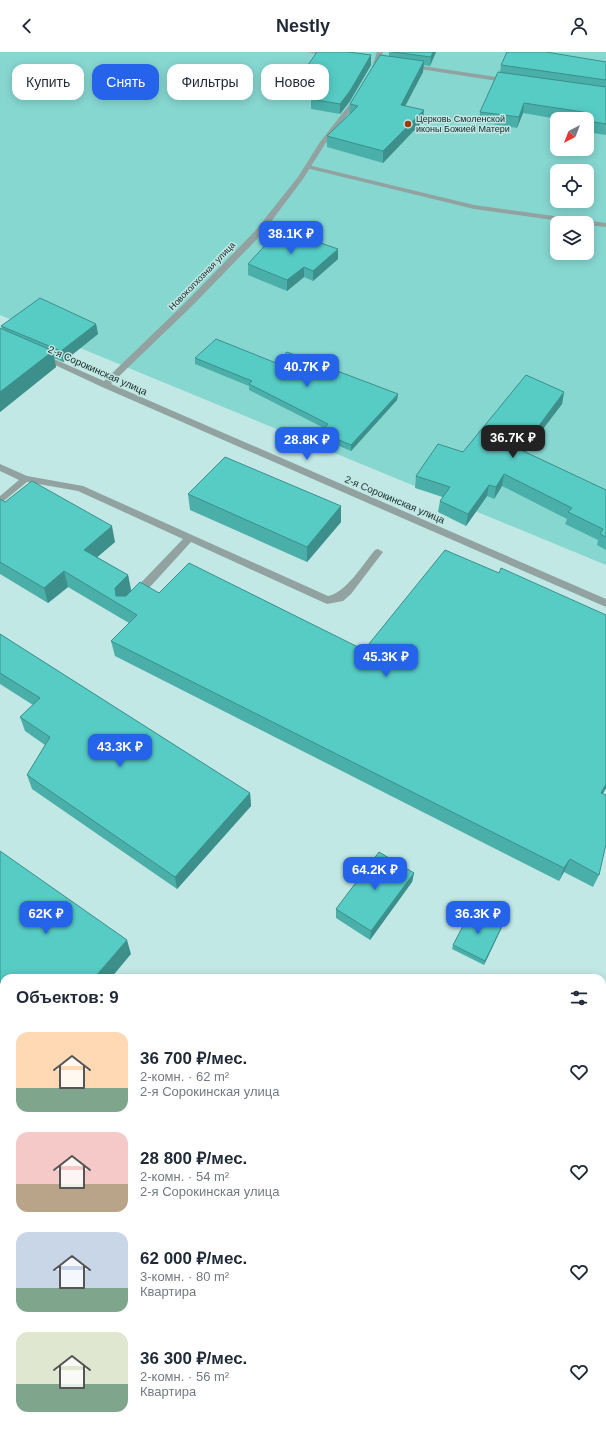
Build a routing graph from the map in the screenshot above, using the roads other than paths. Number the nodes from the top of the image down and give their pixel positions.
1 (310, 52) edge
2 (380, 52) edge
3 (340, 56) edge
4 (401, 65) edge
5 (519, 82) edge
6 (308, 167) junction
7 (606, 225) edge
8 (35, 354) edge
9 (105, 385) junction
10 (0, 467) edge
11 (25, 478) junction
12 (0, 501) edge
13 (190, 538) junction
14 (378, 552) dead end
15 (130, 601) edge
16 (606, 603) edge

1 - 3 street
2 - 6 street, Новоколхозная улица
4 - 5 street
6 - 7 street
6 - 9 street, Новоколхозная улица
8 - 9 street, 2-я Сорокинская улица
9 - 16 street, 2-я Сорокинская улица
10 - 11 street
11 - 12 street
11 - 13 street
13 - 14 street
13 - 15 street

